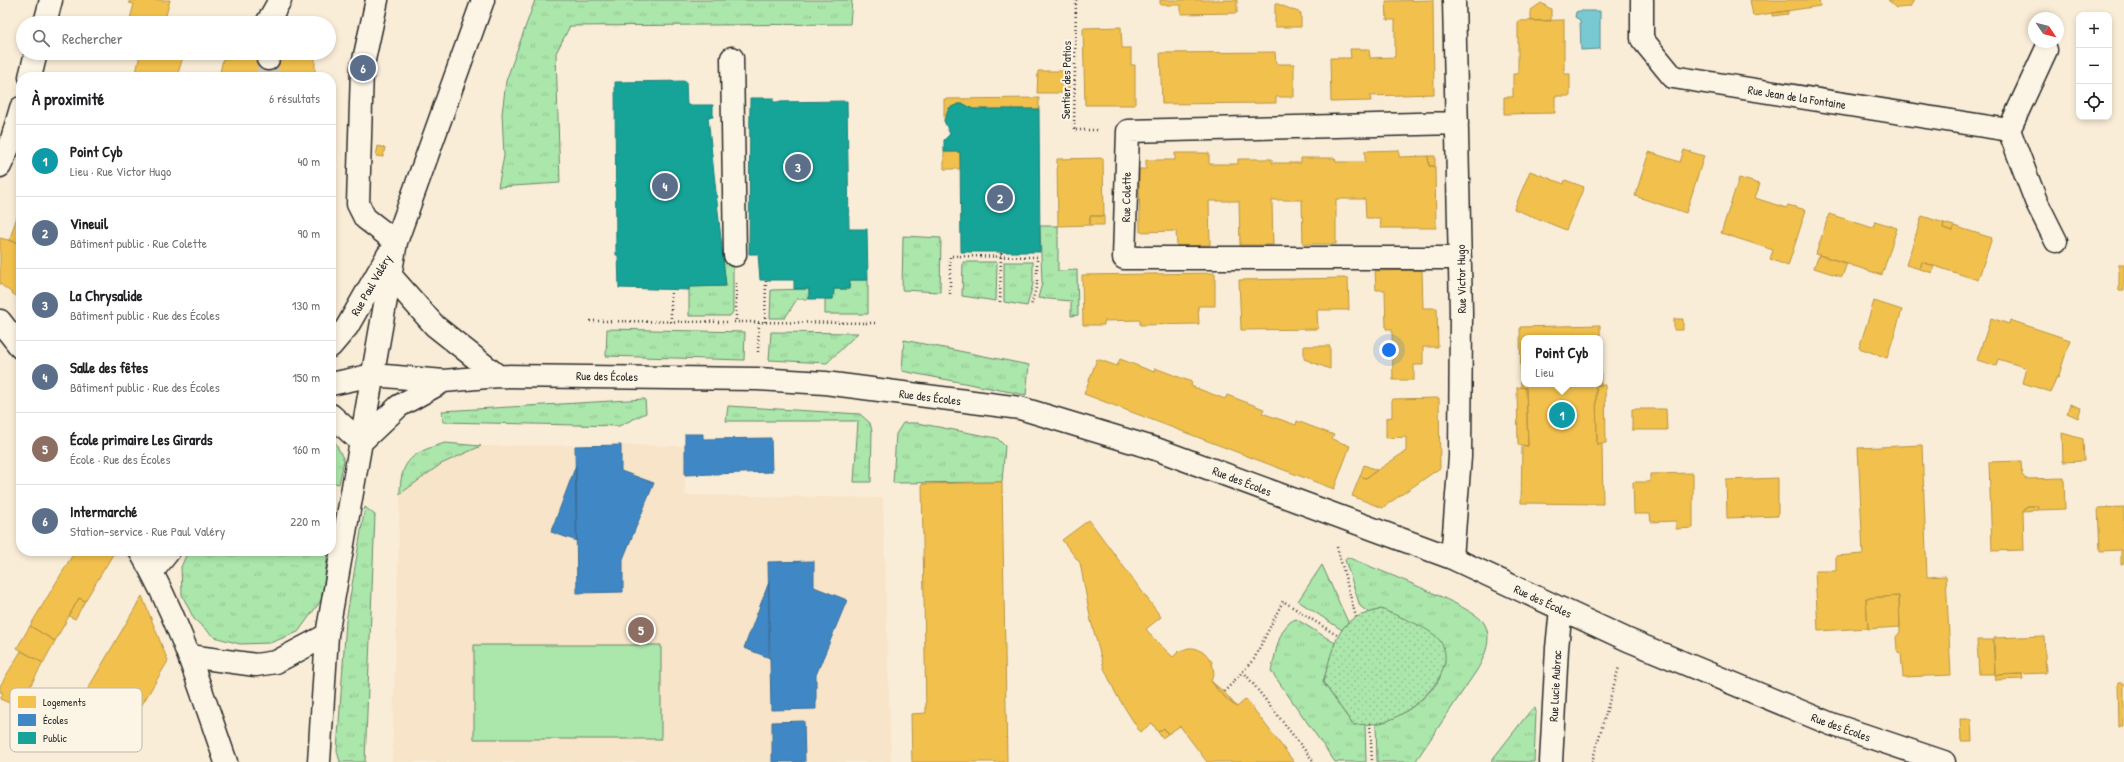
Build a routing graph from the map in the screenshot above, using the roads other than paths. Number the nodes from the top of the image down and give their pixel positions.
1 (51, 0) edge
2 (280, 0) edge
3 (377, 0) edge
4 (482, 0) edge
5 (1454, 0) edge
6 (1642, 0) edge
7 (47, 16) edge
8 (271, 16) edge
9 (2046, 50) dead end
10 (732, 58) dead end
11 (34, 60) edge
12 (31, 72) edge
13 (1457, 123) junction
14 (16, 125) edge
15 (2009, 130) junction
16 (0, 166) edge
17 (2056, 241) dead end
18 (396, 242) junction
19 (735, 255) road end
20 (1460, 258) junction
21 (390, 275) junction
22 (0, 321) edge
23 (336, 340) edge
24 (16, 342) edge
25 (373, 375) junction
26 (498, 376) junction
27 (444, 382) junction
28 (336, 383) edge
29 (336, 420) edge
30 (361, 442) junction
31 (143, 556) edge
32 (164, 556) edge
33 (1452, 558) junction
34 (152, 572) junction
35 (1561, 610) junction
36 (326, 636) junction
37 (189, 656) junction
38 (226, 762) edge
39 (319, 762) edge
40 (1551, 762) edge
41 (1944, 762) edge

1 - 7 street
2 - 8 street
3 - 18 street
4 - 18 street
5 - 13 street, Rue Victor Hugo
6 - 15 street, Rue Jean de la Fontaine
9 - 15 street
10 - 19 street
11 - 12 street
13 - 20 street, Rue Victor Hugo
13 - 20 street, Rue Colette
14 - 16 street
15 - 17 street
18 - 21 street
18 - 23 street, Rue Paul Valéry
20 - 33 street, Rue Victor Hugo
21 - 25 street
21 - 26 street
22 - 24 street
25 - 27 street, Rue des Écoles
25 - 28 street, Rue des Écoles
25 - 30 street
26 - 27 street, Rue des Écoles
26 - 33 street, Rue des Écoles
27 - 30 street, Rue des Écoles
29 - 30 street
30 - 36 street
31 - 34 street
32 - 34 street
33 - 35 street, Rue des Écoles
34 - 37 street
35 - 40 street, Rue Lucie Aubrac
35 - 41 street, Rue des Écoles
36 - 37 street
36 - 39 street
37 - 38 street

